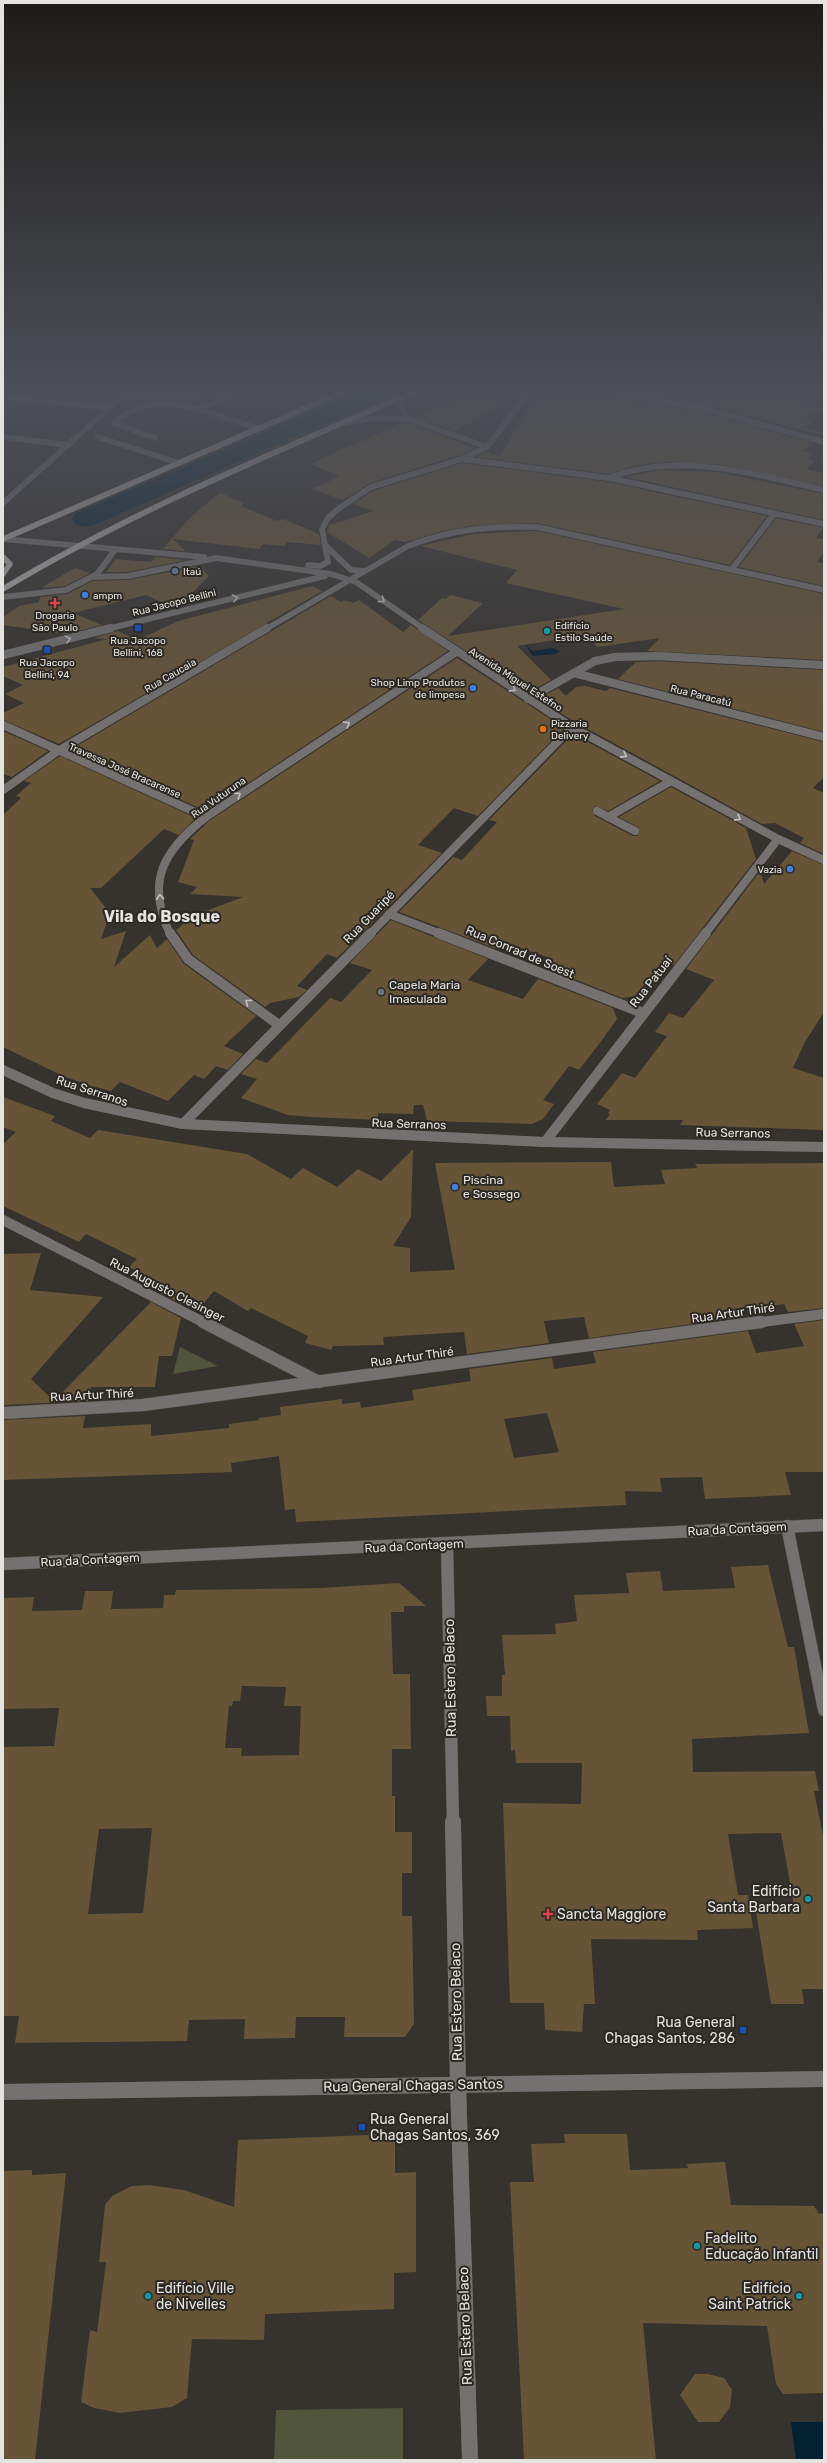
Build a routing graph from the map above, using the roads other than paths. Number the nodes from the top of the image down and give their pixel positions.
1 (75, 507) edge
2 (157, 507) edge
3 (342, 507) edge
4 (742, 507) edge
5 (774, 514) junction
6 (824, 524) edge
7 (3, 539) edge
8 (325, 544) junction
9 (74, 546) junction
10 (115, 550) junction
11 (334, 554) junction
12 (3, 557) edge
13 (216, 558) junction
14 (732, 569) junction
15 (364, 571) junction
16 (3, 574) edge
17 (331, 574) junction
18 (93, 577) junction
19 (349, 580) junction
20 (3, 589) edge
21 (824, 590) edge
22 (3, 597) edge
23 (456, 652) junction
24 (3, 655) edge
25 (824, 665) edge
26 (574, 673) junction
27 (528, 699) junction
28 (3, 725) edge
29 (572, 727) junction
30 (824, 737) edge
31 (58, 751) junction
32 (671, 781) junction
33 (3, 790) edge
34 (597, 811) dead end
35 (206, 817) junction
36 (608, 817) junction
37 (635, 831) dead end
38 (778, 840) junction
39 (824, 860) edge
40 (388, 914) junction
41 (643, 1013) junction
42 (280, 1025) junction
43 (3, 1070) edge
44 (183, 1124) junction
45 (545, 1142) junction
46 (824, 1147) edge
47 (3, 1220) edge
48 (824, 1314) edge
49 (319, 1382) junction
50 (3, 1413) edge
51 (824, 1525) edge
52 (787, 1526) junction
53 (448, 1544) junction
54 (3, 1564) edge
55 (824, 1710) edge
56 (824, 2079) edge
57 (458, 2084) junction
58 (3, 2092) edge
59 (470, 2460) edge

1 - 7 main road
2 - 9 main road
3 - 8 street
4 - 5 street
5 - 6 street
5 - 14 street
7 - 9 street
8 - 11 street
8 - 13 street
9 - 10 street
9 - 20 main road
10 - 13 street
10 - 18 street
11 - 15 street
11 - 17 street
12 - 16 main road
13 - 17 street, Avenida Miguel Estefno
13 - 18 street
14 - 15 street, Rua Caucaia
14 - 21 street, Rua Caucaia
15 - 19 street, Rua Caucaia
17 - 19 street, Avenida Miguel Estefno
24 -> 17 street, Rua Jacopo Bellini
18 - 22 street
19 -> 23 street, Avenida Miguel Estefno
19 - 31 street, Rua Caucaia
23 -> 27 street, Avenida Miguel Estefno
35 -> 23 street, Rua Vuturuna
25 - 26 street
26 - 27 street
26 - 30 street, Rua Paracatú
27 - 29 street, Avenida Miguel Estefno
28 - 31 street, Travessa José Bracarense
29 -> 32 street, Avenida Miguel Estefno
29 - 40 street, Rua Guaripé
31 - 33 street, Rua Caucaia
31 - 35 street, Travessa José Bracarense
32 - 36 street
32 -> 38 street, Avenida Miguel Estefno
34 - 36 street
42 -> 35 street, Rua Vuturuna
36 - 37 street
38 - 39 street, Avenida Miguel Estefno
38 - 41 street, Rua Patuaí
40 - 41 street, Rua Conrad de Soest
40 - 42 street, Rua Guaripé
41 - 45 street, Rua Patuaí
42 - 44 street, Rua Guaripé
43 - 44 street, Rua Serranos
44 - 45 street, Rua Serranos
45 - 46 street, Rua Serranos
47 - 49 street, Rua Augusto Clesinger
48 - 49 street, Rua Artur Thiré
49 - 50 street, Rua Artur Thiré
51 - 52 street, Rua da Contagem
52 - 53 street, Rua da Contagem
52 - 55 street
53 - 54 street, Rua da Contagem
53 - 57 street, Rua Estero Belaco
56 - 57 street, Rua General Chagas Santos
57 - 58 street, Rua General Chagas Santos
57 - 59 street, Rua Estero Belaco

